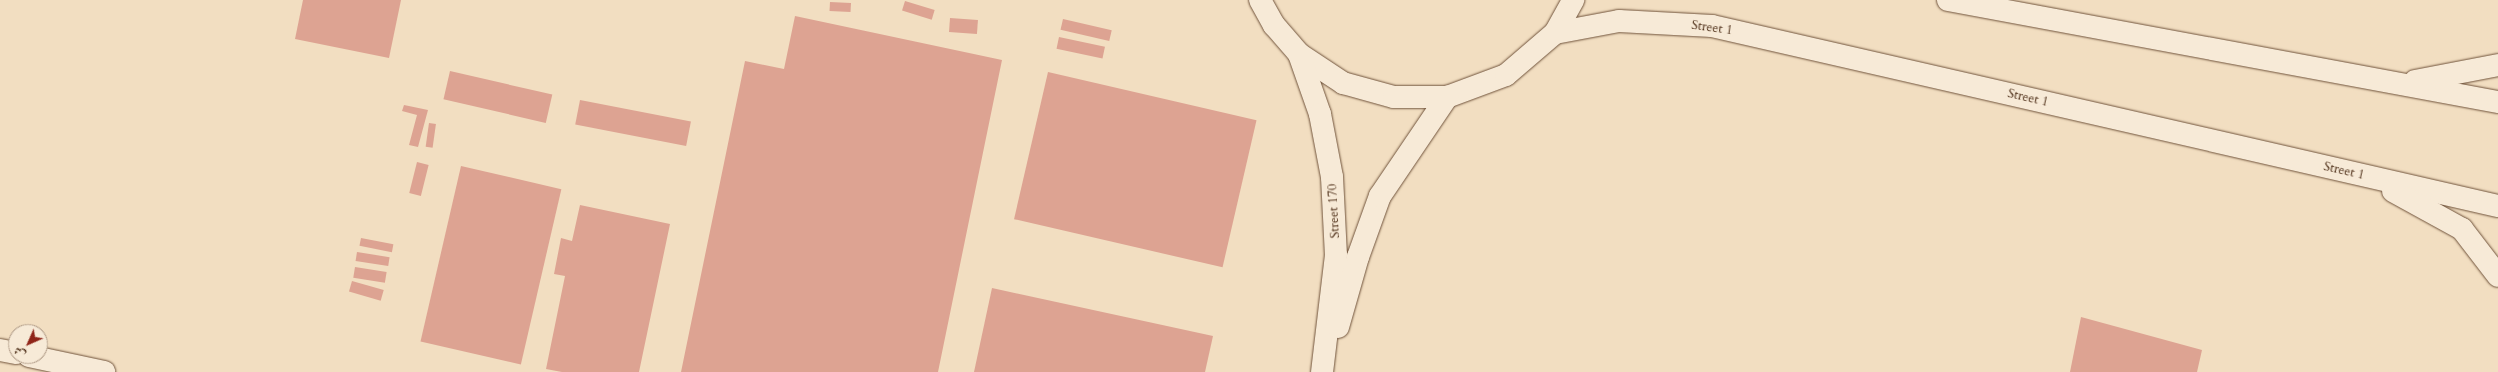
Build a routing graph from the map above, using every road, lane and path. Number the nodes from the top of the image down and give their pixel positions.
1 (1260, 0) edge
2 (1573, 0) edge
3 (1948, 0) edge
4 (1555, 33) junction
5 (1299, 54) junction
6 (2498, 65) edge
7 (2400, 83) junction
8 (1447, 97) junction
9 (2498, 102) edge
10 (2358, 174) junction
11 (2498, 206) edge
12 (2498, 276) edge
13 (48, 360) edge
14 (104, 372) edge
15 (1322, 372) edge
16 (1326, 372) edge

1 - 5 street
2 - 4 street
3 - 7 street
4 - 8 street
4 - 10 street, Street 1
5 - 8 street
5 - 15 street, Street 170
6 - 7 street
7 - 9 street
8 - 16 street
10 - 11 street, Street 1
10 - 12 street
13 - 14 street

